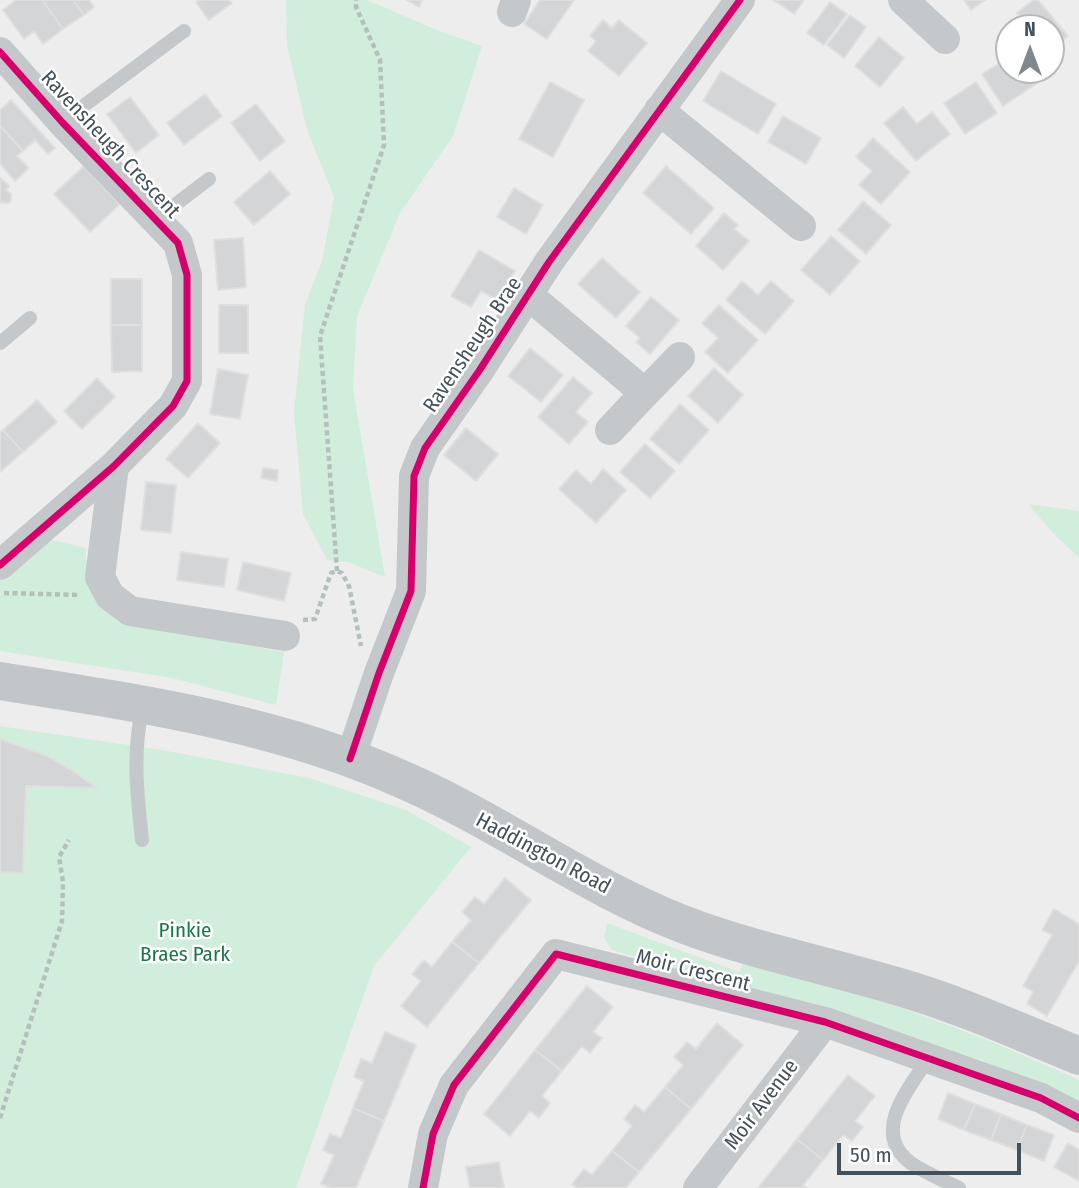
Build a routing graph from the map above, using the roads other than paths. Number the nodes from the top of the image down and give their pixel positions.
1 (740, 0) edge
2 (903, 0) edge
3 (184, 31) dead end
4 (945, 38) dead end
5 (0, 52) edge
6 (660, 110) junction
7 (62, 122) junction
8 (209, 179) dead end
9 (155, 220) junction
10 (801, 226) dead end
11 (528, 295) junction
12 (30, 318) dead end
13 (0, 343) edge
14 (680, 356) dead end
15 (645, 393) junction
16 (610, 429) dead end
17 (114, 466) junction
18 (56, 517) junction
19 (106, 532) junction
20 (0, 565) edge
21 (285, 636) road end
22 (0, 681) edge
23 (143, 703) junction
24 (350, 759) junction
25 (142, 840) dead end
26 (825, 1022) junction
27 (1079, 1056) edge
28 (928, 1059) junction
29 (1079, 1118) edge
30 (423, 1188) edge
31 (698, 1188) edge
32 (959, 1188) edge

1 - 6 street, Ravensheugh Brae
2 - 4 street
3 - 7 lane
5 - 7 street, Ravensheugh Crescent
6 - 10 street
6 - 11 street, Ravensheugh Brae
7 - 9 street, Ravensheugh Crescent
8 - 9 lane
9 - 17 street, Ravensheugh Crescent
11 - 15 street, Ravensheugh Brae
11 - 24 street, Ravensheugh Brae
12 - 13 lane
14 - 15 street
15 - 16 street
17 - 18 street, Ravensheugh Crescent
17 - 19 street
18 - 19 street
18 - 20 street, Ravensheugh Crescent
19 - 21 street
22 - 23 main road, Haddington Road
23 - 24 main road, Haddington Road
23 - 25 lane
24 - 27 main road, Haddington Road
26 - 28 street, Moir Crescent
26 - 30 street, Moir Crescent
26 - 31 street, Moir Avenue
28 - 29 street, Moir Crescent
28 - 32 lane

